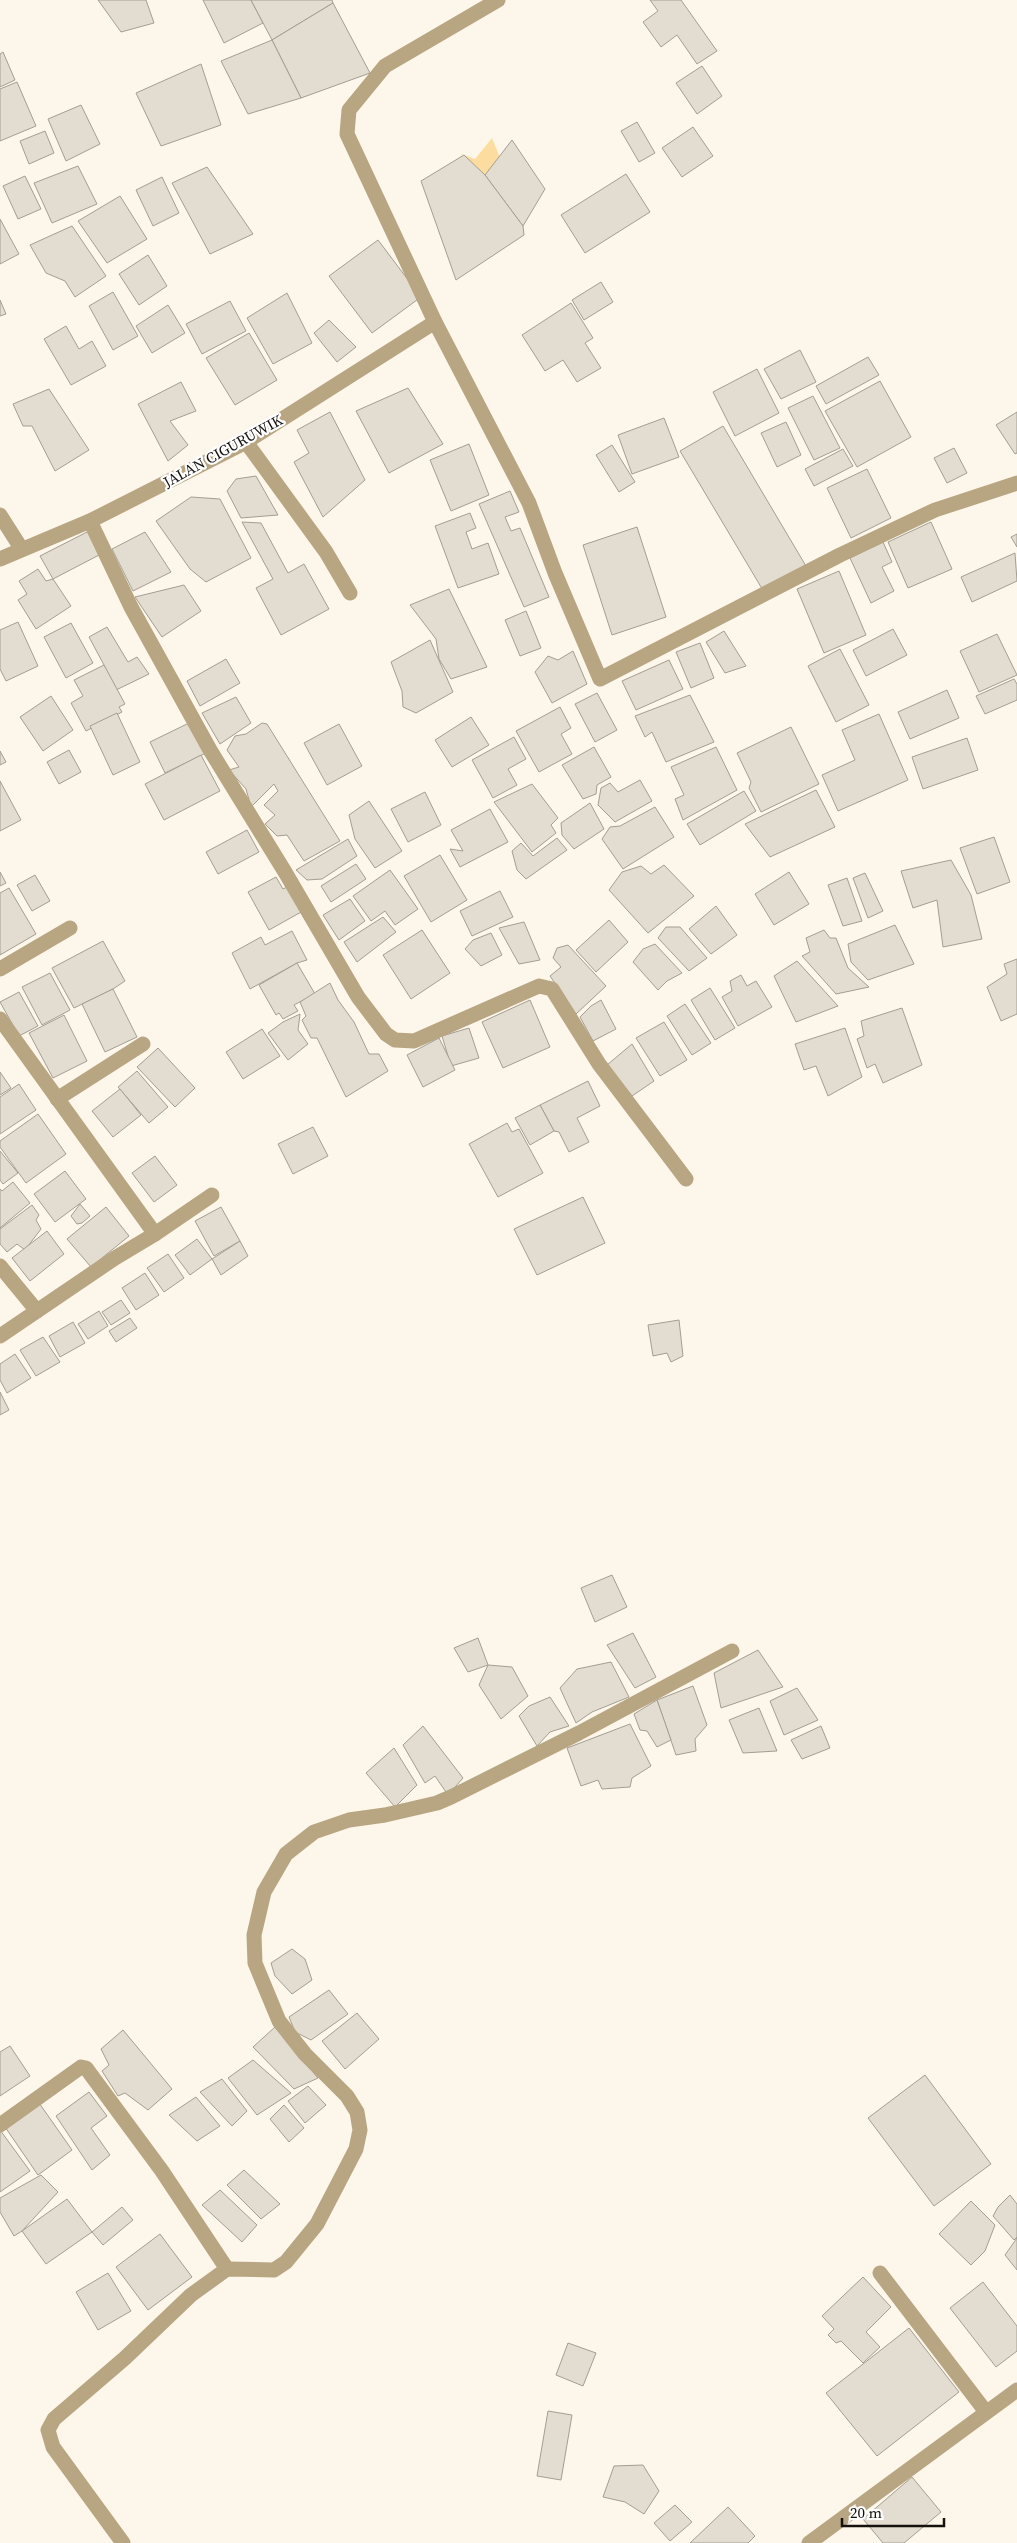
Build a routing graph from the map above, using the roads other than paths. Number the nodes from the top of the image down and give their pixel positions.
1 (498, 0) edge
2 (435, 322) junction
3 (246, 442) junction
4 (1017, 483) edge
5 (0, 514) edge
6 (90, 521) junction
7 (21, 548) junction
8 (0, 558) edge
9 (350, 593) dead end
10 (70, 928) dead end
11 (0, 969) edge
12 (0, 1019) edge
13 (143, 1044) dead end
14 (57, 1099) junction
15 (686, 1179) dead end
16 (212, 1195) dead end
17 (155, 1234) junction
18 (0, 1266) edge
19 (37, 1311) junction
20 (0, 1336) edge
21 (732, 1652) dead end
22 (0, 2126) edge
23 (227, 2269) junction
24 (880, 2273) dead end
25 (1017, 2390) edge
26 (986, 2412) junction
27 (123, 2543) edge
28 (809, 2543) edge

1 - 2 street
2 - 3 street, JALAN CIGURUWIK
2 - 4 street
3 - 6 street, JALAN CIGURUWIK
3 - 9 street
5 - 7 street
6 - 7 street, JALAN CIGURUWIK
6 - 15 street
7 - 8 street, JALAN CIGURUWIK
10 - 11 street
12 - 14 street
13 - 14 street
14 - 17 street
16 - 17 street
17 - 19 street
18 - 19 street
19 - 20 street
21 - 23 street
22 - 23 street
23 - 27 street
24 - 26 street
25 - 26 street
26 - 28 street

